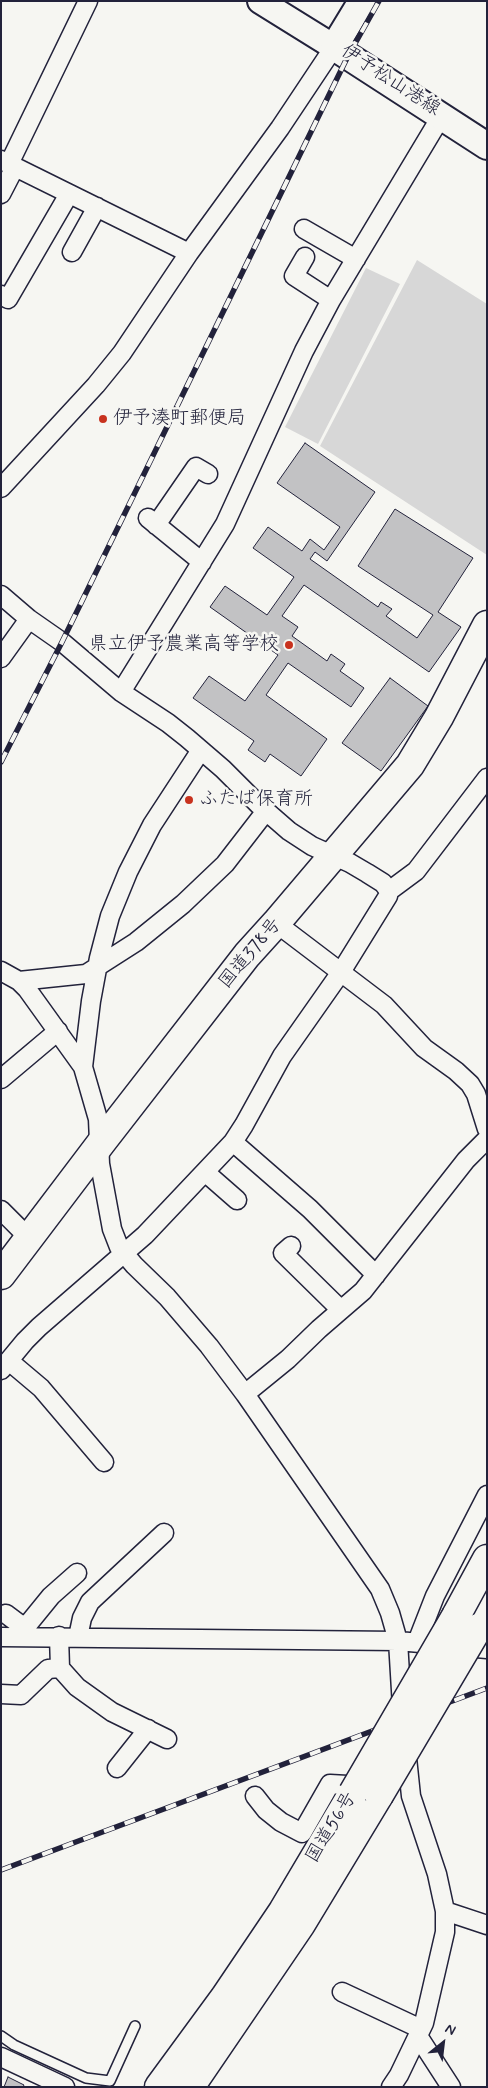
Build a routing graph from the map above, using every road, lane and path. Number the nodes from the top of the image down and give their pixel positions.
1 (88, 1) edge
2 (260, 1) edge
3 (362, 1) edge
4 (334, 47) junction
5 (442, 115) junction
6 (487, 146) edge
7 (8, 164) edge
8 (1, 194) edge
9 (69, 194) junction
10 (96, 207) junction
11 (304, 229) dead end
12 (72, 252) dead end
13 (189, 253) junction
14 (305, 257) dead end
15 (356, 258) junction
16 (1, 295) edge
17 (331, 300) junction
18 (208, 474) dead end
19 (1, 488) edge
20 (202, 562) junction
21 (1, 595) edge
22 (29, 619) junction
23 (487, 625) edge
24 (1, 658) edge
25 (122, 692) junction
26 (201, 750) junction
27 (487, 778) edge
28 (266, 811) junction
29 (332, 856) junction
30 (389, 891) junction
31 (276, 923) junction
32 (97, 968) junction
33 (1, 971) edge
34 (342, 972) junction
35 (19, 981) junction
36 (58, 1031) junction
37 (83, 1067) junction
38 (1, 1079) edge
39 (487, 1129) edge
40 (487, 1139) edge
41 (233, 1142) junction
42 (101, 1143) junction
43 (205, 1172) junction
44 (237, 1200) dead end
45 (1, 1210) edge
46 (29, 1238) junction
47 (291, 1246) dead end
48 (124, 1253) junction
49 (1, 1275) edge
50 (376, 1275) junction
51 (341, 1310) junction
52 (5, 1365) edge
53 (245, 1394) junction
54 (104, 1462) dead end
55 (487, 1496) edge
56 (164, 1533) dead end
57 (487, 1559) edge
58 (77, 1573) dead end
59 (4, 1611) edge
60 (477, 1626) edge
61 (4, 1636) edge
62 (59, 1636) junction
63 (78, 1636) junction
64 (398, 1641) junction
65 (417, 1642) junction
66 (60, 1668) junction
67 (1, 1694) edge
68 (148, 1729) junction
69 (167, 1739) dead end
70 (117, 1768) dead end
71 (410, 1789) junction
72 (366, 1794) junction
73 (255, 1796) dead end
74 (445, 1911) junction
75 (487, 1925) edge
76 (342, 1992) dead end
77 (135, 2026) dead end
78 (419, 2033) junction
79 (1, 2036) edge
80 (1, 2057) edge
81 (65, 2087) edge
82 (159, 2087) edge
83 (190, 2087) edge
84 (391, 2087) edge
85 (451, 2087) edge

1 - 7 street
2 - 4 street
3 - 4 main road, 伊予松山港線
4 - 5 main road, 伊予松山港線
4 - 13 street
5 - 6 main road, 伊予松山港線
5 - 15 street
7 - 8 street
7 - 9 street
9 - 10 street
9 - 16 street
10 - 12 street
10 - 13 street
11 - 15 street
13 - 19 street
14 - 17 street
15 - 17 street
17 - 20 street
18 - 20 street
20 - 25 street
21 - 22 street
22 - 24 street
22 - 25 street
23 - 29 highway, 国道378号
25 - 26 street
26 - 28 street
26 - 32 street
27 - 30 street
28 - 29 street
28 - 32 street
29 - 30 street
29 - 31 highway, 国道378号
30 - 34 street
31 - 34 street
31 - 42 highway, 国道378号
32 - 35 street
32 - 37 street
33 - 35 street
34 - 39 street
34 - 41 street
35 - 36 street
36 - 37 street
36 - 38 street
37 - 42 street
40 - 50 street
41 - 43 street
41 - 50 street
42 - 46 highway, 国道378号
42 - 48 street
43 - 44 street
43 - 48 street
45 - 46 street
46 - 49 highway, 国道378号
47 - 51 street
48 - 52 street
48 - 53 street
50 - 51 street
51 - 53 street
52 - 54 street
53 - 64 street
55 - 65 street
56 - 63 street
57 - 60 highway, 国道56号
58 - 59 street
59 - 61 street
60 - 65 street
60 - 72 highway, 国道56号, bridge
61 - 62 street
62 - 63 street
62 - 66 street
63 - 64 street
64 - 65 street
64 - 71 street
66 - 67 street
66 - 68 street
68 - 69 street
68 - 70 street
71 - 73 street
71 - 74 street
72 - 82 highway, 国道56号
72 - 83 highway, 国道56号
74 - 75 street
74 - 78 street
76 - 78 street
77 - 79 lane
78 - 84 street
78 - 85 street
80 - 81 street

